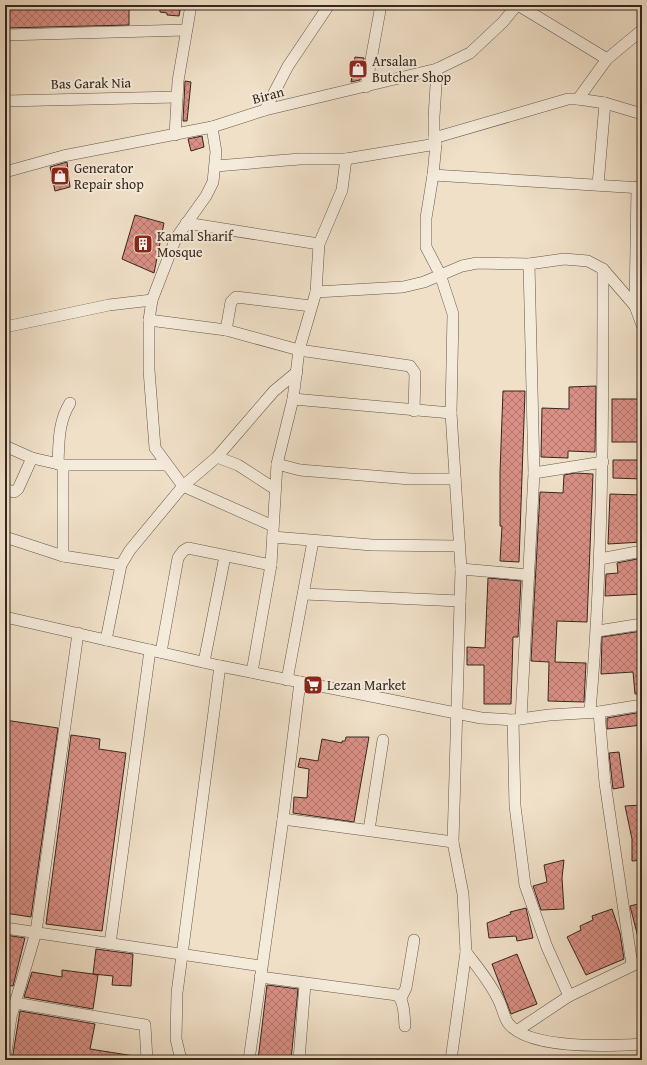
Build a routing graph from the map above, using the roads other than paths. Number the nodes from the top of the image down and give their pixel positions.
1 (191, 5) edge
2 (329, 5) edge
3 (381, 5) edge
4 (518, 5) edge
5 (186, 30) junction
6 (642, 30) edge
7 (5, 35) edge
8 (607, 59) junction
9 (437, 69) junction
10 (366, 87) junction
11 (177, 97) junction
12 (578, 99) junction
13 (5, 101) edge
14 (605, 103) junction
15 (265, 110) junction
16 (642, 114) edge
17 (212, 127) junction
18 (175, 134) junction
19 (435, 141) junction
20 (346, 159) junction
21 (216, 166) junction
22 (5, 172) edge
23 (433, 175) junction
24 (598, 185) junction
25 (640, 187) edge
26 (186, 222) junction
27 (319, 244) junction
28 (529, 264) junction
29 (603, 269) junction
30 (440, 274) junction
31 (316, 292) junction
32 (152, 300) junction
33 (311, 306) junction
34 (634, 306) junction
35 (149, 320) junction
36 (642, 325) edge
37 (5, 327) edge
38 (226, 330) junction
39 (299, 350) junction
40 (297, 372) junction
41 (293, 400) junction
42 (70, 403) dead end
43 (414, 411) junction
44 (451, 413) junction
45 (5, 446) edge
46 (217, 457) junction
47 (32, 458) junction
48 (603, 462) junction
49 (60, 464) junction
50 (277, 464) junction
51 (166, 465) junction
52 (534, 473) junction
53 (455, 479) junction
54 (183, 486) junction
55 (5, 489) edge
56 (275, 489) junction
57 (273, 526) junction
58 (5, 537) edge
59 (273, 537) junction
60 (313, 541) junction
61 (459, 546) junction
62 (642, 551) edge
63 (64, 556) junction
64 (225, 556) junction
65 (600, 559) junction
66 (121, 565) junction
67 (272, 565) junction
68 (460, 569) junction
69 (529, 575) junction
70 (304, 594) junction
71 (460, 601) junction
72 (5, 617) edge
73 (642, 624) edge
74 (598, 631) junction
75 (78, 633) junction
76 (106, 640) junction
77 (156, 651) junction
78 (204, 662) junction
79 (220, 666) junction
80 (252, 672) junction
81 (287, 680) junction
82 (300, 682) junction
83 (642, 705) edge
84 (594, 712) junction
85 (457, 714) junction
86 (517, 719) junction
87 (384, 740) dead end
88 (283, 819) junction
89 (369, 830) junction
90 (453, 842) junction
91 (5, 928) edge
92 (36, 932) junction
93 (414, 940) dead end
94 (110, 944) junction
95 (466, 952) junction
96 (182, 953) junction
97 (637, 963) edge
98 (261, 966) junction
99 (260, 977) junction
100 (305, 984) junction
101 (569, 996) junction
102 (401, 998) junction
103 (15, 1003) junction
104 (406, 1026) dead end
105 (518, 1030) junction
106 (642, 1044) edge
107 (5, 1059) edge
108 (147, 1060) edge
109 (181, 1060) edge
110 (249, 1060) edge
111 (299, 1060) edge
112 (451, 1060) edge

1 - 5 street
2 - 15 street
3 - 10 street
4 - 8 street
4 - 9 street, Biran
5 - 7 street
5 - 11 street
6 - 8 street
8 - 12 street
9 - 10 street, Biran
9 - 19 street
10 - 15 street, Biran
11 - 13 street, Bas Garak Nia
11 - 18 street
12 - 14 street
12 - 19 street
14 - 16 street
14 - 24 street
15 - 17 street, Biran
17 - 18 street, Biran
17 - 21 street
18 - 22 street, Biran
19 - 20 street
19 - 23 street
20 - 21 street
20 - 27 street
21 - 26 street
23 - 24 street
23 - 30 street
24 - 25 street
25 - 34 street
26 - 27 street
26 - 32 street
27 - 31 street
28 - 29 street
28 - 30 street
28 - 52 street
29 - 34 street
29 - 48 street
30 - 31 street
30 - 44 street
31 - 33 street
32 - 35 street
32 - 37 street
33 - 38 street
33 - 39 street
34 - 36 street
35 - 38 street
35 - 51 street
38 - 39 street
39 - 40 street
39 - 43 street
40 - 41 street
40 - 46 street
41 - 43 street
41 - 50 street
42 - 49 street
43 - 44 street
44 - 53 street
45 - 47 street
46 - 54 street
46 - 56 street
47 - 49 street
47 - 55 street
48 - 52 street
48 - 65 street
49 - 51 street
49 - 63 street
50 - 53 street
50 - 56 street
51 - 54 street
52 - 69 street
53 - 61 street
54 - 57 street
54 - 66 street
56 - 57 street
57 - 59 street
58 - 63 street
59 - 60 street
59 - 67 street
60 - 61 street
60 - 70 street
61 - 68 street
62 - 65 street
63 - 66 street
64 - 67 street
64 - 77 street
64 - 78 street
65 - 74 street
66 - 76 street
67 - 80 street
68 - 69 street
68 - 71 street
69 - 86 street
70 - 71 street
70 - 81 street
71 - 85 street
72 - 75 street
73 - 74 street
74 - 84 street
75 - 76 street
75 - 92 street
76 - 77 street
77 - 78 street
77 - 94 street
78 - 79 street
79 - 80 street
79 - 96 street
80 - 81 street
81 - 82 street
82 - 85 street
82 - 88 street
83 - 84 street
84 - 86 street
84 - 97 street
85 - 86 street
85 - 90 street
86 - 101 street
87 - 89 street
88 - 89 street
88 - 98 street
89 - 90 street
90 - 95 street
91 - 92 street
92 - 94 street
92 - 103 street
93 - 102 street
94 - 96 street
95 - 105 street
95 - 112 street
96 - 98 street
96 - 109 street
97 - 101 street
98 - 99 street
99 - 100 street
99 - 110 street
100 - 102 street
100 - 111 street
101 - 105 street
102 - 104 street
103 - 107 street
103 - 108 street
105 - 106 street

